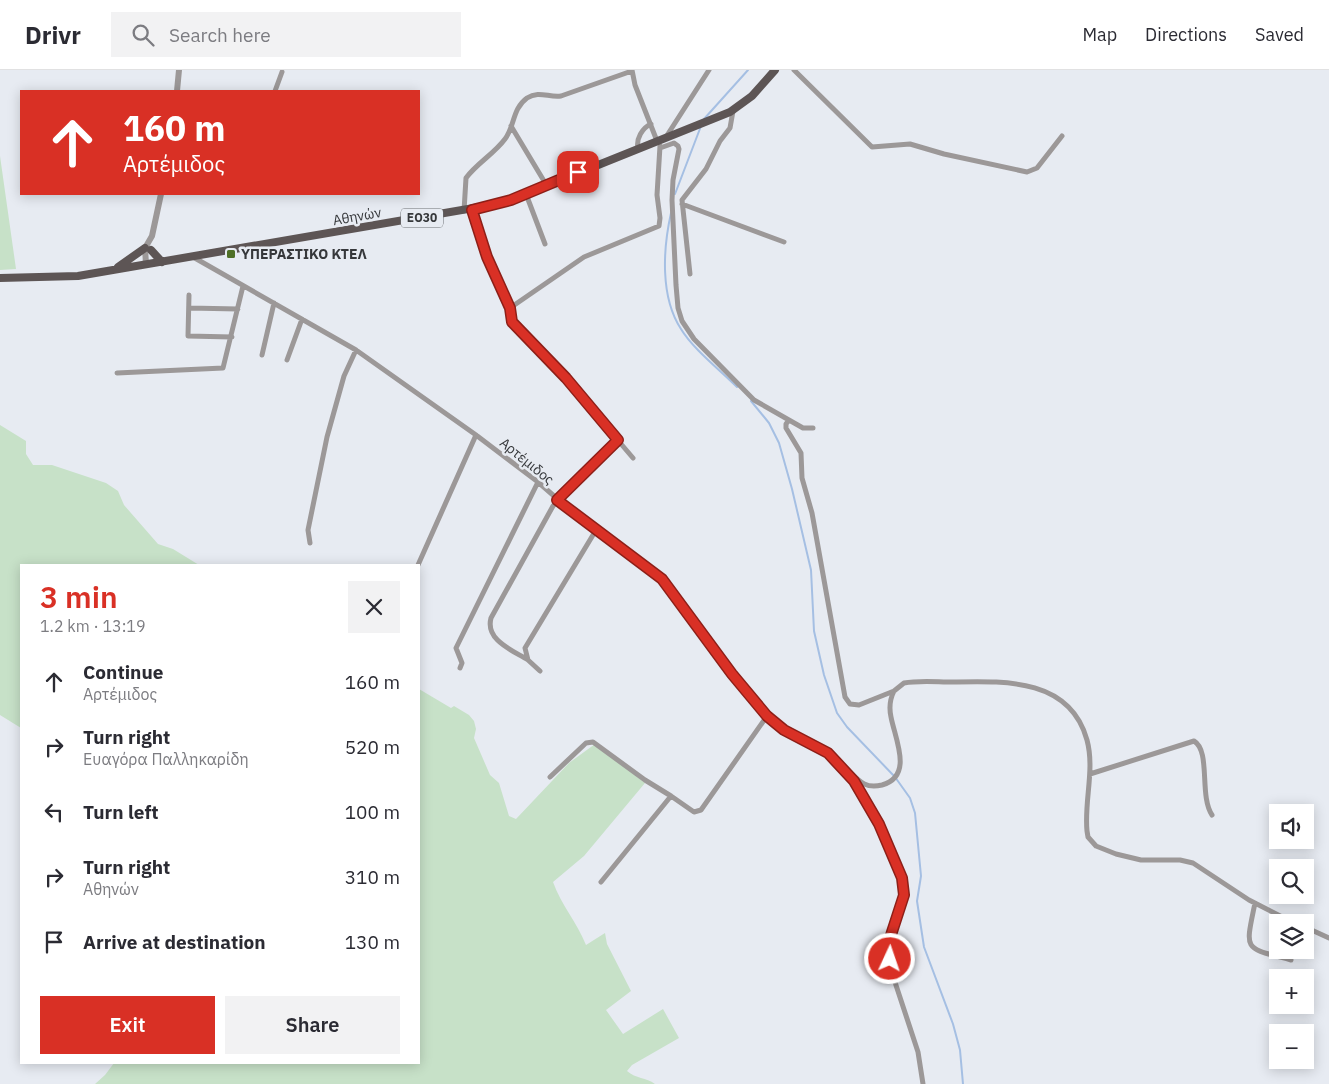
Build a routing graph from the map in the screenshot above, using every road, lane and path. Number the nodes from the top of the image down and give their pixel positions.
1 (179, 70) edge
2 (632, 70) edge
3 (709, 70) edge
4 (775, 70) edge
5 (794, 70) edge
6 (282, 72) dead end
7 (177, 90) edge
8 (275, 90) edge
9 (731, 112) junction
10 (651, 124) junction
11 (510, 126) junction
12 (1062, 136) dead end
13 (660, 142) junction
14 (638, 148) junction
15 (547, 186) junction
16 (526, 194) junction
17 (161, 195) edge
18 (682, 204) junction
19 (468, 210) junction
20 (784, 242) dead end
21 (545, 244) dead end
22 (148, 249) junction
23 (193, 257) junction
24 (162, 262) junction
25 (149, 264) junction
26 (114, 269) junction
27 (690, 274) dead end
28 (0, 278) edge
29 (243, 286) junction
30 (189, 295) dead end
31 (274, 303) junction
32 (189, 308) junction
33 (510, 308) junction
34 (238, 309) junction
35 (302, 319) junction
36 (232, 337) junction
37 (356, 350) junction
38 (262, 355) dead end
39 (287, 360) dead end
40 (116, 373) dead end
41 (789, 420) junction
42 (813, 428) dead end
43 (476, 435) junction
44 (618, 440) junction
45 (633, 458) dead end
46 (538, 482) junction
47 (557, 500) junction
48 (596, 530) junction
49 (310, 543) dead end
50 (418, 564) edge
51 (528, 660) junction
52 (460, 668) dead end
53 (540, 671) dead end
54 (894, 691) junction
55 (767, 716) junction
56 (834, 758) junction
57 (1090, 774) junction
58 (550, 777) dead end
59 (671, 796) junction
60 (1212, 815) dead end
61 (601, 882) dead end
62 (1255, 903) junction
63 (1276, 914) edge
64 (1314, 931) edge
65 (1329, 938) edge
66 (1290, 960) dead end
67 (924, 1084) edge

1 - 7 street
2 - 10 street
2 - 11 street
3 - 13 street
4 - 9 main road, Αθηνών / ΕΟ30
5 - 12 street
6 - 8 street
9 - 13 main road, Αθηνών / ΕΟ30
9 - 18 street
10 - 13 street
10 - 14 street
11 - 15 street
11 - 19 street
13 - 14 main road, Αθηνών / ΕΟ30
13 - 33 street
13 - 41 street
14 - 15 main road, Αθηνών / ΕΟ30
15 - 16 main road, Αθηνών / ΕΟ30
16 - 19 main road, Αθηνών / ΕΟ30
16 - 21 street
17 - 22 street
18 - 20 street
18 - 27 street
19 - 23 main road, Αθηνών / ΕΟ30
19 - 33 street
22 - 24 main road
22 - 25 street
22 - 26 main road
23 - 24 main road, Αθηνών / ΕΟ30
23 - 29 street, Αρτέμιδος
24 - 25 main road, Αθηνών / ΕΟ30
25 - 26 main road, Αθηνών / ΕΟ30
26 - 28 main road, Αθηνών / ΕΟ30
29 - 31 street, Αρτέμιδος
29 - 34 street
30 - 32 street
31 - 35 street, Αρτέμιδος
31 - 38 street
32 - 34 street
32 - 36 street
33 - 44 street
34 - 36 street
35 - 37 street, Αρτέμιδος
35 - 39 street
36 - 40 street
37 - 43 street, Αρτέμιδος
37 - 49 street
41 - 42 street
41 - 54 street
43 - 46 street, Αρτέμιδος
43 - 50 street
44 - 45 street
44 - 47 street
46 - 47 street, Αρτέμιδος
46 - 52 street
47 - 48 street, Αρτέμιδος
47 - 51 street
48 - 51 street
48 - 55 street, Αρτέμιδος
51 - 53 street
54 - 56 street
54 - 57 street
55 - 56 street, Αρτέμιδος
55 - 59 street
56 - 67 street, Αρτέμιδος
57 - 60 street
57 - 62 street
58 - 59 street
59 - 61 street
62 - 63 street
62 - 66 street
64 - 65 street

